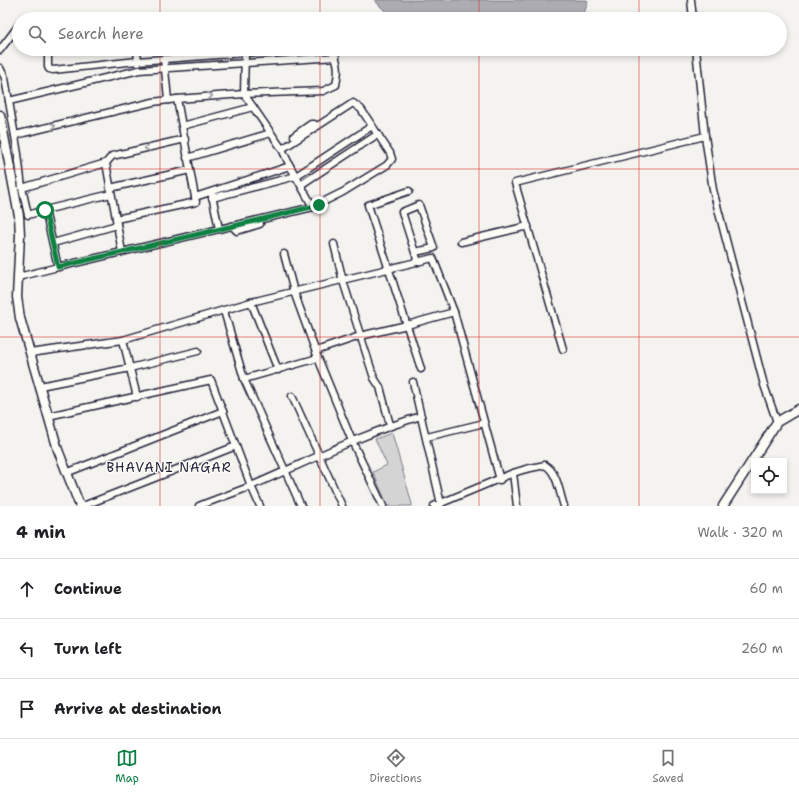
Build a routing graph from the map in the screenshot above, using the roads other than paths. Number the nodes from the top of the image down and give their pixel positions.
1 (691, 0) edge
2 (692, 12) edge
3 (12, 34) edge
4 (0, 50) edge
5 (48, 56) edge
6 (137, 56) edge
7 (187, 56) edge
8 (225, 56) edge
9 (245, 56) edge
10 (697, 56) edge
11 (336, 57) joint
12 (164, 59) junction
13 (137, 61) junction
14 (244, 63) junction
15 (226, 64) junction
16 (0, 68) edge
17 (165, 69) junction
18 (139, 70) junction
19 (244, 94) junction
20 (176, 98) junction
21 (168, 100) junction
22 (9, 101) junction
23 (253, 107) junction
24 (0, 115) edge
25 (182, 126) junction
26 (317, 126) junction
27 (372, 126) junction
28 (271, 133) junction
29 (378, 134) junction
30 (15, 135) junction
31 (294, 136) dead end
32 (705, 136) junction
33 (185, 139) junction
34 (282, 149) junction
35 (18, 154) junction
36 (8, 156) junction
37 (187, 158) junction
38 (19, 163) junction
39 (106, 163) junction
40 (9, 165) junction
41 (290, 166) junction
42 (190, 170) junction
43 (296, 176) junction
44 (302, 184) junction
45 (22, 188) junction
46 (110, 191) junction
47 (211, 191) junction
48 (409, 191) dead end
49 (195, 197) junction
50 (212, 198) junction
51 (313, 207) junction
52 (45, 210) junction
53 (117, 222) junction
54 (260, 224) dead end
55 (232, 226) junction
56 (528, 226) junction
57 (219, 229) junction
58 (461, 242) dead end
59 (53, 243) junction
60 (334, 244) dead end
61 (122, 252) junction
62 (415, 252) junction
63 (284, 254) dead end
64 (418, 262) junction
65 (58, 267) junction
66 (389, 269) junction
67 (18, 277) junction
68 (343, 281) junction
69 (294, 292) junction
70 (251, 302) junction
71 (224, 311) junction
72 (454, 312) junction
73 (407, 325) junction
74 (360, 336) junction
75 (123, 340) junction
76 (563, 349) dead end
77 (198, 350) dead end
78 (316, 351) junction
79 (30, 354) junction
80 (318, 358) junction
81 (130, 368) junction
82 (421, 369) dead end
83 (278, 370) junction
84 (244, 379) junction
85 (413, 382) dead end
86 (40, 386) junction
87 (292, 396) dead end
88 (137, 397) junction
89 (799, 409) edge
90 (223, 411) junction
91 (48, 416) junction
92 (421, 416) junction
93 (776, 422) junction
94 (484, 423) junction
95 (390, 425) junction
96 (427, 437) junction
97 (352, 441) junction
98 (236, 446) junction
99 (319, 454) junction
100 (285, 470) junction
101 (66, 473) junction
102 (513, 473) junction
103 (500, 480) junction
104 (251, 486) junction
105 (441, 504) junction
106 (80, 506) edge
107 (84, 506) edge
108 (199, 506) edge
109 (260, 506) edge
110 (301, 506) edge
111 (342, 506) edge
112 (383, 506) edge
113 (434, 506) edge
114 (517, 506) edge
115 (564, 506) edge
116 (723, 506) edge

1 - 2 street
3 - 4 street
5 - 13 street
6 - 13 street
7 - 12 street
8 - 15 street
9 - 14 street
10 - 32 street
11 - 14 street
11 - 19 street
12 - 13 street
12 - 17 street
13 - 18 street
14 - 15 street
14 - 19 street
15 - 17 street
16 - 22 street
17 - 18 street
17 - 21 street
18 - 22 street
20 -> 19 street
19 - 23 street
20 - 21 street
20 - 25 street
30 -> 21 street
22 - 30 street
23 - 25 street
23 - 28 street
24 - 36 street
25 - 33 street
26 - 27 street
26 - 31 street
26 - 34 street
27 - 29 street
27 - 43 street
28 - 34 street
28 - 37 street
29 - 44 street
29 - 51 street
30 - 35 street
32 - 56 street
32 - 93 street
33 - 37 street
33 -> 39 street
34 - 41 street
35 - 36 street
35 - 38 street
36 - 40 street
37 - 42 street
38 - 40 street
38 - 45 street
39 - 45 street
39 - 46 street
40 - 67 street
41 - 43 street
41 - 47 street
42 - 46 street
42 - 49 street
43 - 44 street
43 - 50 street
44 - 51 street
45 - 52 street
46 - 52 street
46 - 53 street
47 - 49 street
47 - 50 street
48 - 66 street
49 - 53 street
50 - 57 street
51 - 55 street
52 - 59 street
53 - 59 street
53 - 61 street
54 - 55 street
55 - 57 street
56 - 58 street
56 - 76 street
57 - 61 street
59 - 65 street
60 - 68 street
61 - 65 street
62 - 62 street
62 - 64 street
63 - 69 street
64 - 66 street
64 - 72 street
65 - 67 street
66 - 68 street
66 - 73 street
67 - 79 street
68 - 69 street
68 - 74 street
69 - 70 street
69 - 78 street
70 - 71 street
70 - 83 street
71 - 75 street
71 - 84 street
72 - 73 street
72 - 94 street
73 - 74 street
73 - 82 street
74 - 78 street
74 - 95 street
75 - 79 street
75 - 81 street
77 - 81 street
78 - 80 street
79 - 86 street
80 - 83 street
80 - 97 street
81 - 86 street
81 - 88 street
83 - 84 street
84 - 100 street
85 - 92 street
86 - 91 street
87 - 99 street
88 - 90 street
88 - 91 street
89 - 93 street
90 - 98 street
90 - 101 street
91 - 101 street
92 - 95 street
92 - 96 street
93 - 116 street
94 - 96 street
94 - 103 street
95 - 97 street
96 - 105 street
97 - 99 street
97 - 112 street
98 - 104 street
98 - 107 street
99 - 100 street
99 - 111 street
100 - 104 street
100 - 110 street
101 - 106 street
102 - 103 street
102 - 114 street
102 - 115 street
103 - 105 street
104 - 108 street
104 - 109 street
105 - 113 street

